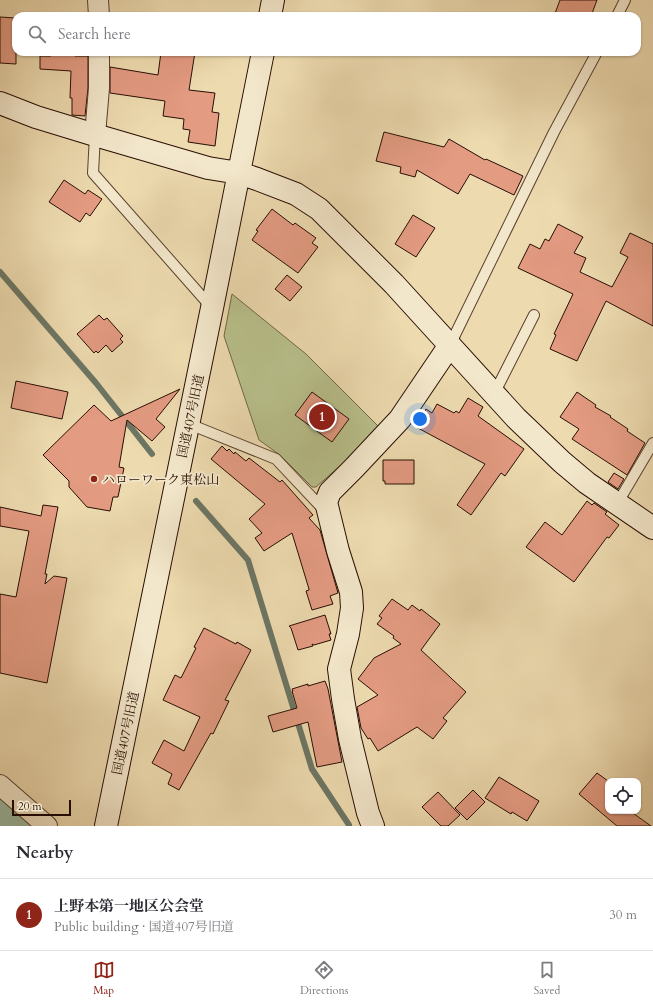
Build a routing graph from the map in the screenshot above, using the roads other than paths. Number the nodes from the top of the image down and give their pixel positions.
1 (98, 0) edge
2 (273, 0) edge
3 (625, 0) edge
4 (99, 12) edge
5 (271, 12) edge
6 (619, 12) edge
7 (99, 56) edge
8 (262, 56) edge
9 (595, 56) edge
10 (0, 103) edge
11 (95, 135) junction
12 (239, 173) junction
13 (212, 308) junction
14 (534, 315) dead end
15 (450, 345) junction
16 (494, 394) junction
17 (189, 424) junction
18 (653, 443) edge
19 (617, 504) junction
20 (328, 513) junction
21 (653, 528) edge
22 (0, 785) edge
23 (47, 826) edge
24 (106, 826) edge
25 (373, 826) edge

1 - 4 street
2 - 5 street
3 - 6 lane
7 - 11 street
8 - 12 street, 国道407号旧道
9 - 15 lane
10 - 11 street
11 - 12 street
11 - 13 lane
12 - 13 street, 国道407号旧道
12 - 15 street
13 - 17 street, 国道407号旧道
14 - 16 lane
15 - 16 street
15 - 20 street
16 - 19 street
17 - 20 lane
17 - 24 street, 国道407号旧道
18 - 19 lane
19 - 21 street
20 - 25 street
22 - 23 street

